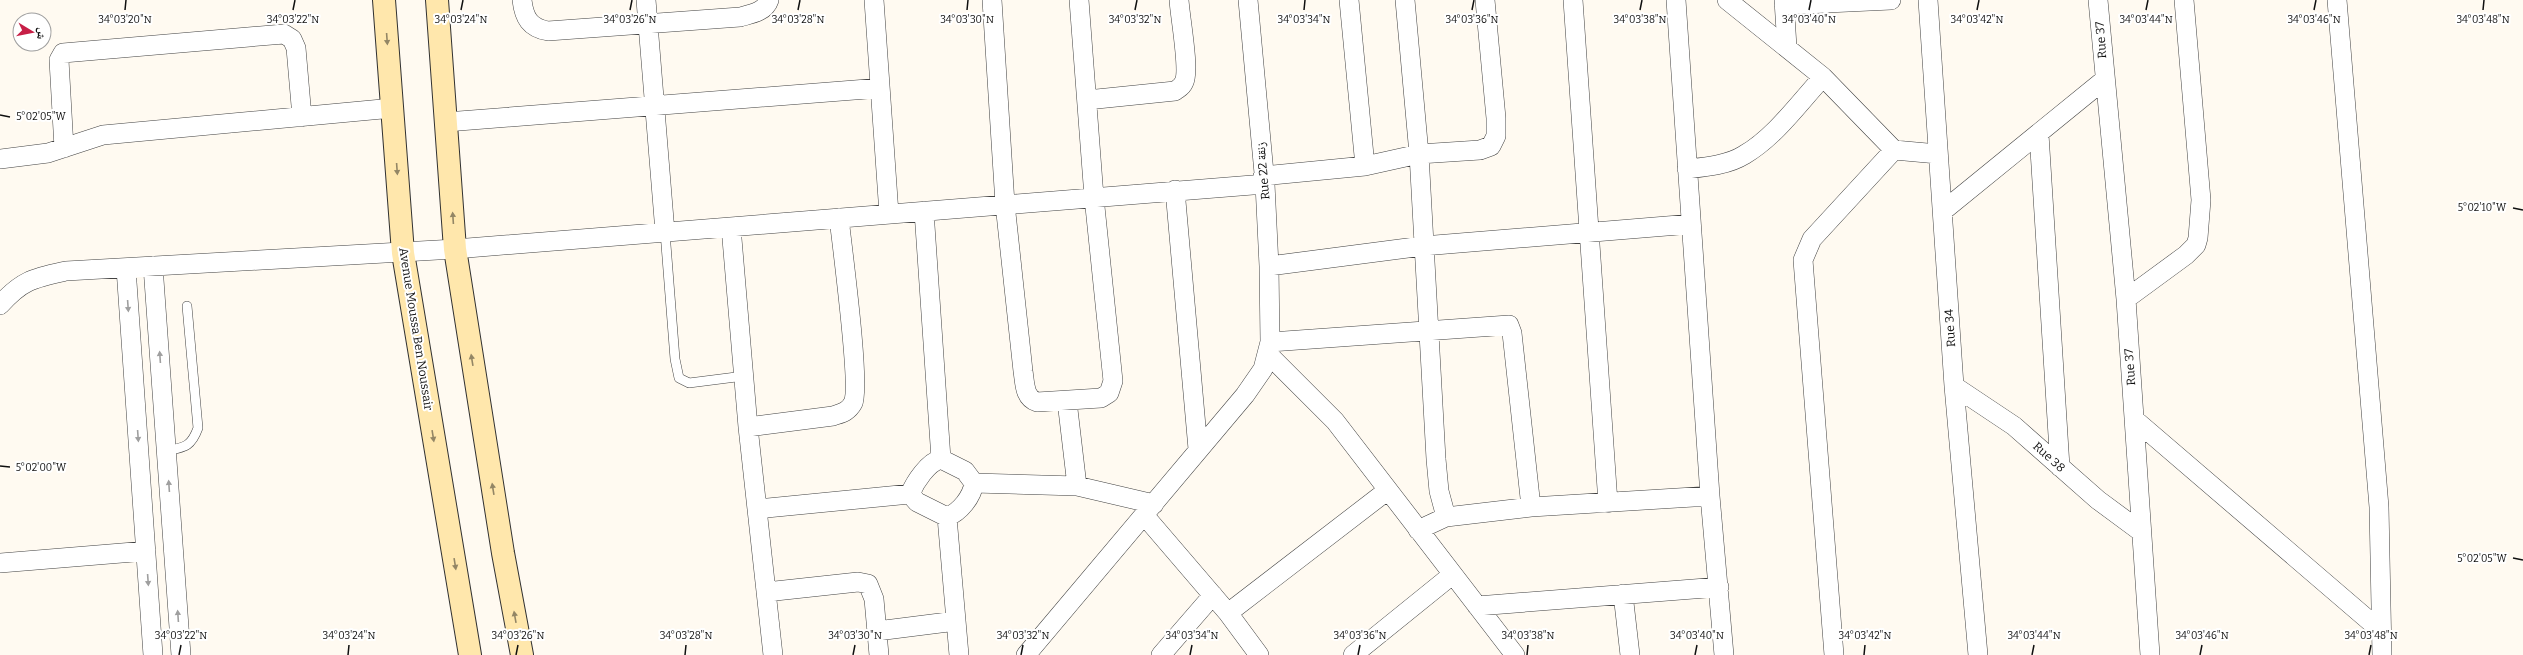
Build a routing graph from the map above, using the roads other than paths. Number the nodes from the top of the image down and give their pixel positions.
1 (384, 0) edge
2 (437, 0) edge
3 (522, 0) edge
4 (646, 0) edge
5 (769, 0) edge
6 (874, 0) edge
7 (992, 0) edge
8 (1079, 0) edge
9 (1179, 0) edge
10 (1248, 0) edge
11 (1350, 0) edge
12 (1405, 0) edge
13 (1485, 0) edge
14 (1573, 0) edge
15 (1676, 0) edge
16 (1727, 0) edge
17 (1890, 0) edge
18 (1928, 0) edge
19 (2098, 0) edge
20 (2184, 0) edge
21 (2337, 0) edge
22 (1784, 3) edge
23 (648, 23) junction
24 (1787, 47) junction
25 (1823, 77) junction
26 (2104, 80) junction
27 (880, 88) junction
28 (1087, 100) junction
29 (656, 106) junction
30 (393, 108) junction
31 (302, 117) junction
32 (446, 122) junction
33 (2039, 134) junction
34 (64, 148) junction
35 (1894, 150) junction
36 (1419, 154) junction
37 (1938, 154) junction
38 (0, 159) edge
39 (1365, 166) junction
40 (1687, 169) junction
41 (1264, 180) junction
42 (1175, 190) junction
43 (1094, 197) junction
44 (1004, 204) junction
45 (924, 211) junction
46 (1943, 211) junction
47 (889, 214) junction
48 (839, 218) junction
49 (1691, 224) junction
50 (731, 227) junction
51 (665, 232) junction
52 (1588, 233) junction
53 (1423, 246) junction
54 (455, 249) junction
55 (403, 252) junction
56 (153, 266) junction
57 (1269, 266) junction
58 (126, 268) junction
59 (2126, 299) junction
60 (0, 306) edge
61 (186, 306) dead end
62 (1429, 330) junction
63 (1269, 348) junction
64 (744, 376) junction
65 (1954, 386) junction
66 (1067, 401) junction
67 (2134, 419) junction
68 (748, 427) junction
69 (1198, 449) junction
70 (166, 451) junction
71 (941, 458) junction
72 (2060, 467) junction
73 (974, 483) junction
74 (1077, 486) junction
75 (1388, 490) junction
76 (910, 494) junction
77 (1710, 496) junction
78 (1608, 503) junction
79 (1531, 508) junction
80 (757, 509) junction
81 (1149, 509) junction
82 (947, 517) junction
83 (1446, 517) junction
84 (1418, 530) junction
85 (2140, 531) junction
86 (146, 551) junction
87 (0, 563) edge
88 (1452, 575) junction
89 (1719, 587) junction
90 (766, 592) junction
91 (1623, 594) junction
92 (1213, 595) junction
93 (1477, 606) junction
94 (1228, 613) junction
95 (956, 621) junction
96 (2380, 630) junction
97 (877, 632) junction
98 (153, 655) edge
99 (181, 655) edge
100 (470, 655) edge
101 (522, 655) edge
102 (773, 655) edge
103 (879, 655) edge
104 (959, 655) edge
105 (1026, 655) edge
106 (1161, 655) edge
107 (1259, 655) edge
108 (1353, 655) edge
109 (1515, 655) edge
110 (1630, 655) edge
111 (1724, 655) edge
112 (1834, 655) edge
113 (1978, 655) edge
114 (2150, 655) edge
115 (2382, 655) edge

1 -> 30 street, Avenue Moussa Ben Noussair
2 - 32 street
3 - 23 street
4 - 23 street
5 - 23 street
6 - 27 street
7 - 44 street
8 - 28 street
9 - 28 street
10 - 41 street, Rue 22 زنقة
11 - 39 street
12 - 36 street
13 - 36 street
14 - 52 street
15 - 40 street
16 - 24 street
17 - 22 street
18 - 37 street, Rue 34
19 - 26 street, Rue 37
20 - 59 street
21 - 96 street
22 - 24 street
23 - 29 street
24 - 25 street
25 - 35 street
25 - 40 street
26 - 33 street
26 - 59 street, Rue 37
27 - 29 street
27 - 47 street
28 - 43 street
29 - 32 street
29 - 51 street
30 - 31 street
30 -> 55 street, Avenue Moussa Ben Noussair
31 - 34 street
31 - 34 street
54 -> 32 street
33 - 46 street
33 - 72 street
34 - 38 street
35 - 37 street
35 - 112 street
36 - 39 street
36 - 53 street
37 - 46 street, Rue 34
39 - 41 street
40 - 49 street
41 - 42 street
41 - 57 street, Rue 22 زنقة
42 - 43 street
42 - 69 street
43 - 44 street
43 - 66 street
44 - 45 street
44 - 66 street
45 - 47 street
45 - 71 street
46 - 65 street, Rue 34
47 - 48 street
48 - 50 street
48 - 68 street
49 - 52 street
49 - 77 street
50 - 51 street
50 - 64 street
51 - 54 street
51 - 64 lane
52 - 53 street
52 - 78 street
53 - 57 street
53 - 62 street
54 - 55 street
101 -> 54 street
55 - 56 street
55 -> 100 street, Avenue Moussa Ben Noussair
56 - 58 street
70 -> 56 street
57 - 63 street, Rue 22 زنقة
58 - 60 street
58 -> 86 street
59 - 67 street, Rue 37
61 - 70 lane
62 - 63 street
62 - 79 street
62 - 83 street
63 - 69 street
63 - 75 street
64 - 68 street
65 - 72 street, Rue 38
65 - 113 street, Rue 34
66 - 74 street
67 - 85 street, Rue 37
67 - 96 street
68 - 80 street
69 - 81 street
99 -> 70 street
71 - 73 street
71 - 76 street
72 - 85 street, Rue 38
73 - 74 street
73 - 82 street
74 - 81 street
75 - 84 street
75 - 94 street
76 - 80 street
76 - 82 street
77 - 78 street
77 - 89 street
78 - 79 street
79 - 83 street
80 - 90 street
81 - 92 street
81 - 105 street
82 - 95 street
83 - 84 street
84 - 88 street
85 - 114 street, Rue 37
86 - 87 street
86 -> 98 street
88 - 93 street
88 - 108 street
89 - 91 street
89 - 111 street
90 - 97 street
90 - 102 street
91 - 93 street
91 - 110 street
92 - 94 street
92 - 106 street
93 - 109 street
94 - 107 street
95 - 97 street
95 - 104 street
96 - 115 street
97 - 103 street

